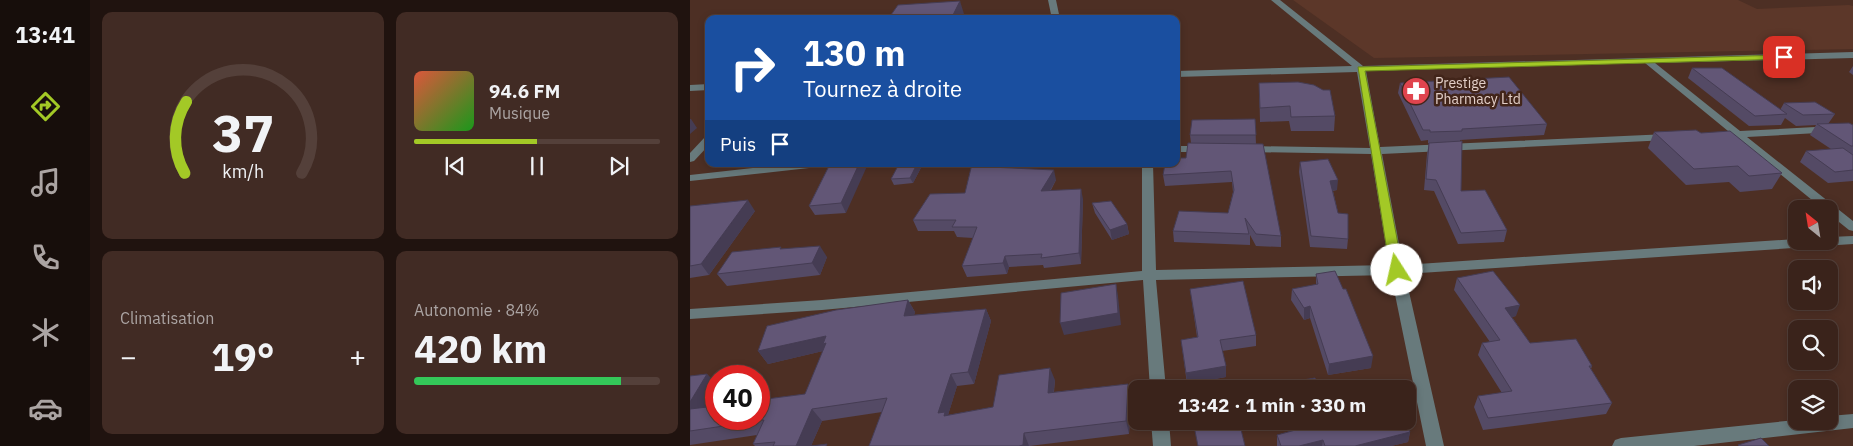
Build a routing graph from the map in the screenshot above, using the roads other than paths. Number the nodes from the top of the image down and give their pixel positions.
1 (1052, 0) edge
2 (1274, 0) edge
3 (1055, 15) edge
4 (1853, 55) edge
5 (1647, 61) junction
6 (1361, 69) junction
7 (1180, 74) edge
8 (705, 87) edge
9 (690, 88) edge
10 (1853, 128) edge
11 (1736, 134) junction
12 (1706, 136) edge
13 (1677, 137) edge
14 (705, 143) edge
15 (1180, 149) edge
16 (1215, 149) edge
17 (1235, 149) edge
18 (1375, 151) junction
19 (690, 159) edge
20 (791, 167) edge
21 (1146, 167) edge
22 (690, 178) edge
23 (1853, 227) edge
24 (1853, 240) edge
25 (1397, 270) junction
26 (1149, 275) junction
27 (690, 314) edge
28 (1157, 380) edge
29 (1853, 421) edge
30 (1161, 430) edge
31 (1162, 446) edge
32 (1434, 446) edge
33 (1621, 446) edge

1 - 3 street
2 - 6 street
4 - 5 street
5 - 6 street
5 - 11 street
6 - 7 street
6 - 18 street
8 - 9 street
10 - 11 street
11 - 12 street
11 - 23 street
13 - 18 street
14 - 19 street
15 - 16 street
17 - 18 street
18 - 25 street
20 - 22 street
21 - 26 street
24 - 25 street
25 - 26 street
25 - 32 street
26 - 27 street
26 - 28 street
29 - 33 street
30 - 31 street

